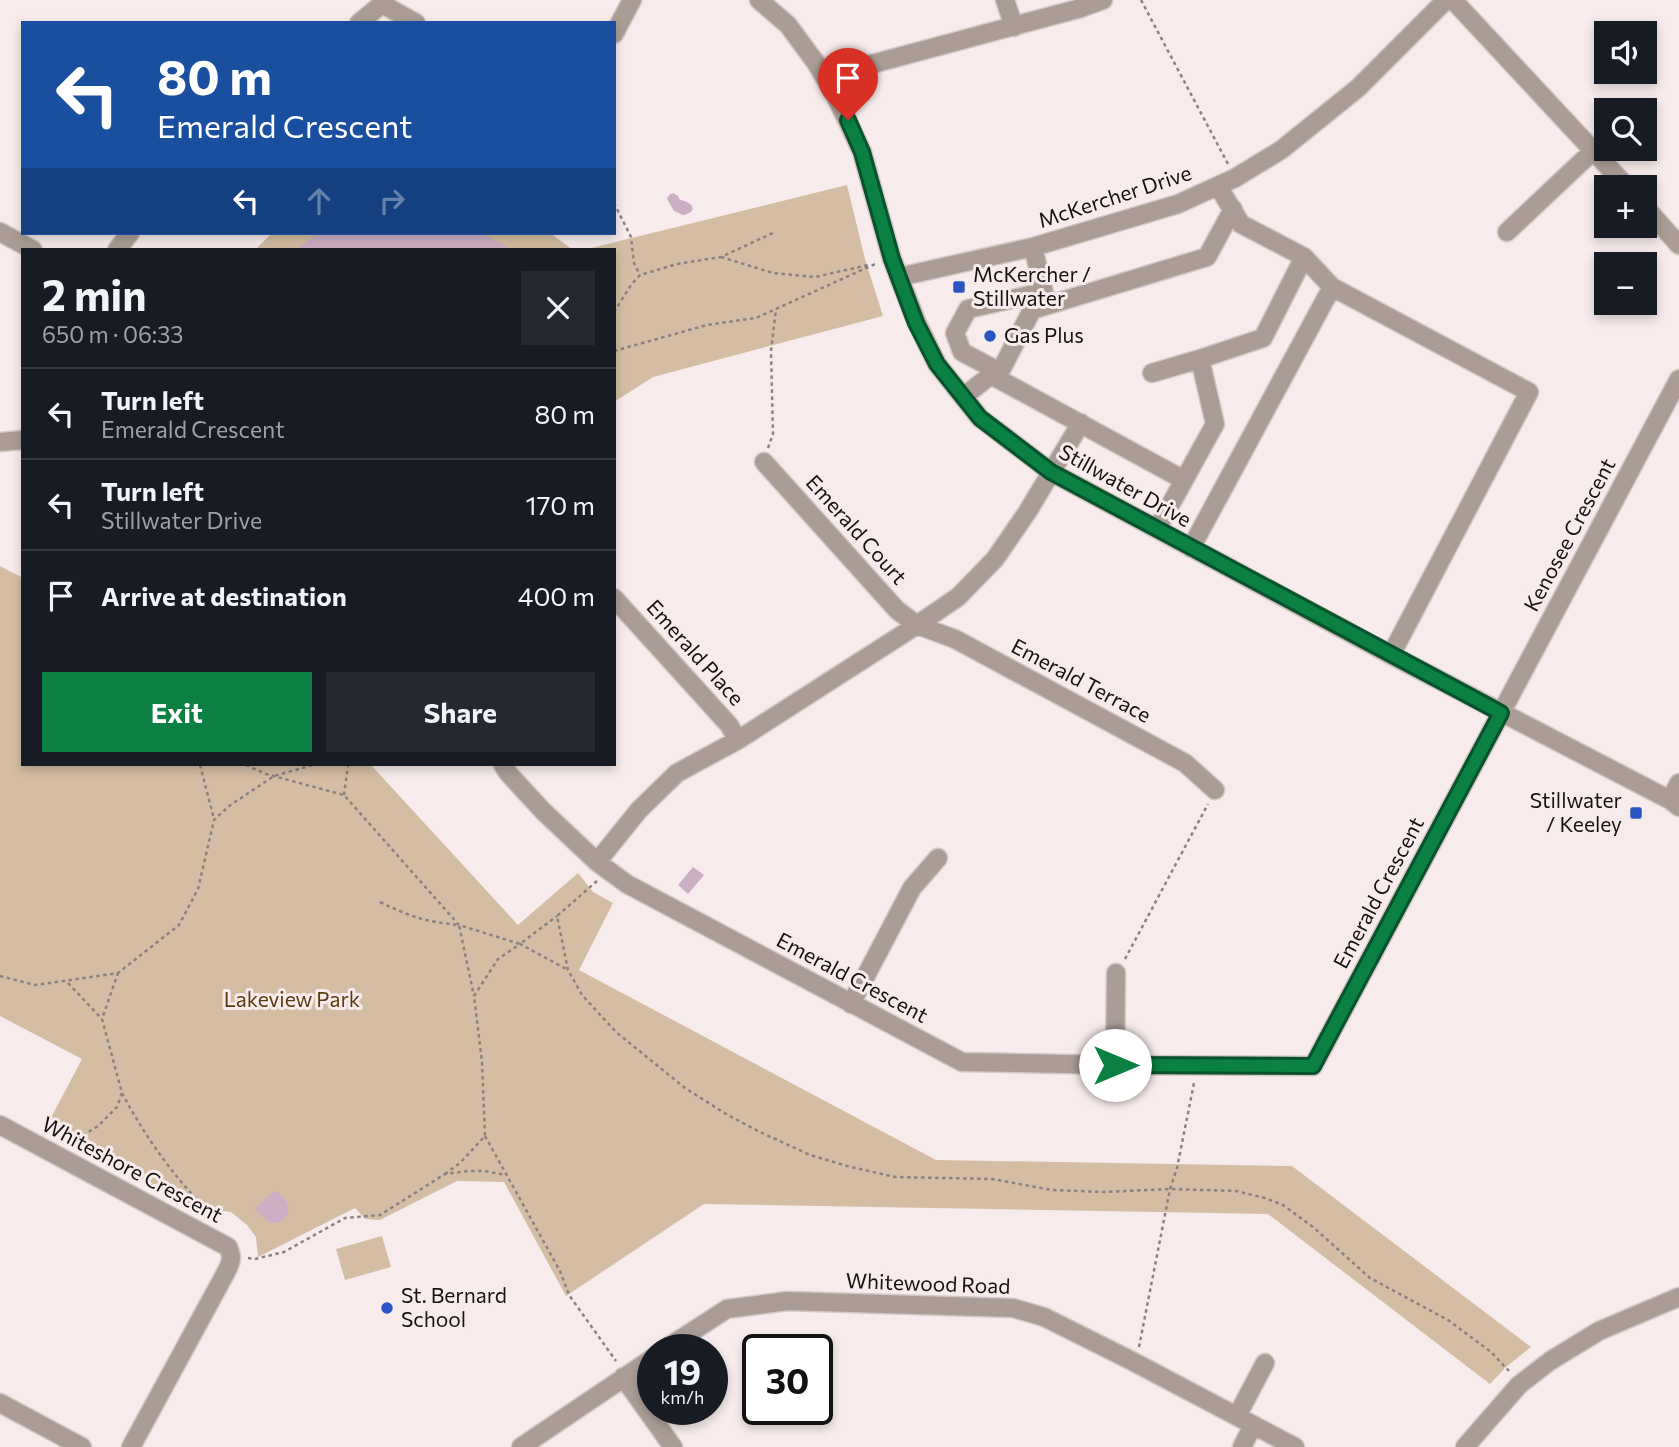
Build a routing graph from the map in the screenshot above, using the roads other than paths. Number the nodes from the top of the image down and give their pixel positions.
1 (632, 0) edge
2 (759, 0) edge
3 (1005, 0) edge
4 (1103, 0) edge
5 (1446, 0) edge
6 (1453, 0) edge
7 (378, 2) edge
8 (361, 21) edge
9 (412, 21) edge
10 (1014, 27) junction
11 (616, 30) edge
12 (827, 80) junction
13 (1593, 150) junction
14 (1616, 175) edge
15 (1219, 186) junction
16 (1233, 209) junction
17 (1657, 220) edge
18 (0, 232) edge
19 (1507, 232) dead end
20 (1679, 245) edge
21 (1033, 247) junction
22 (29, 248) edge
23 (1304, 257) junction
24 (899, 277) junction
25 (1332, 287) junction
26 (1045, 299) junction
27 (1200, 359) junction
28 (1152, 373) dead end
29 (996, 374) junction
30 (1679, 379) edge
31 (962, 397) junction
32 (1081, 423) junction
33 (21, 440) edge
34 (0, 442) edge
35 (764, 461) dead end
36 (1051, 472) junction
37 (1184, 480) junction
38 (1157, 529) junction
39 (1191, 548) junction
40 (616, 600) edge
41 (917, 625) junction
42 (1391, 655) junction
43 (1501, 713) junction
44 (738, 740) junction
45 (504, 766) edge
46 (1679, 783) edge
47 (1215, 790) dead end
48 (1674, 804) edge
49 (938, 858) dead end
50 (597, 862) junction
51 (1116, 973) dead end
52 (851, 1004) junction
53 (1115, 1065) junction
54 (0, 1125) edge
55 (1679, 1297) edge
56 (688, 1334) edge
57 (637, 1363) edge
58 (1265, 1363) dead end
59 (620, 1369) junction
60 (0, 1403) edge
61 (1237, 1416) junction
62 (1254, 1425) junction
63 (82, 1447) edge
64 (131, 1447) edge
65 (521, 1447) edge
66 (673, 1447) edge
67 (1242, 1447) edge
68 (1295, 1447) edge
69 (1465, 1447) edge

1 - 11 street
2 - 12 street, Stillwater Drive
3 - 10 street
4 - 10 street
5 - 15 street, McKercher Drive
6 - 13 street
7 - 8 street
7 - 9 street
10 - 12 street
12 - 24 street, Stillwater Drive
13 - 14 street
13 - 19 street
15 - 16 street
15 - 21 street, McKercher Drive
16 - 23 street
16 - 26 street
17 - 20 street
18 - 22 street
21 - 24 street, McKercher Drive
21 - 26 street
23 - 25 street
23 - 27 street
24 - 31 street, Stillwater Drive
25 - 39 street
25 - 42 street
26 - 29 street
26 - 29 street
27 - 28 street
27 - 37 street
29 - 31 street
29 - 32 street
30 - 43 street, Kenosee Crescent
31 - 36 street, Stillwater Drive
32 - 36 street
32 - 37 street
33 - 34 street
35 - 41 street, Emerald Court
36 - 38 street, Stillwater Drive
36 - 41 street
37 - 38 street
38 - 39 street, Stillwater Drive
39 - 42 street, Stillwater Drive
40 - 44 street, Emerald Place
41 - 44 street
41 - 47 street, Emerald Terrace
42 - 43 street, Stillwater Drive
43 - 48 street, Stillwater Drive
43 - 53 street, Emerald Crescent
44 - 50 street
45 - 50 street, Emerald Crescent
46 - 48 street
49 - 52 street
50 - 52 street, Emerald Crescent
51 - 53 street
52 - 53 street, Emerald Crescent
54 - 64 street, Whiteshore Crescent
55 - 69 street
56 - 61 street, Whitewood Road
57 - 59 street
58 - 61 street
59 - 65 street
59 - 66 street
60 - 63 street
61 - 62 street, Whitewood Road
62 - 67 street
62 - 68 street, Whitewood Road

